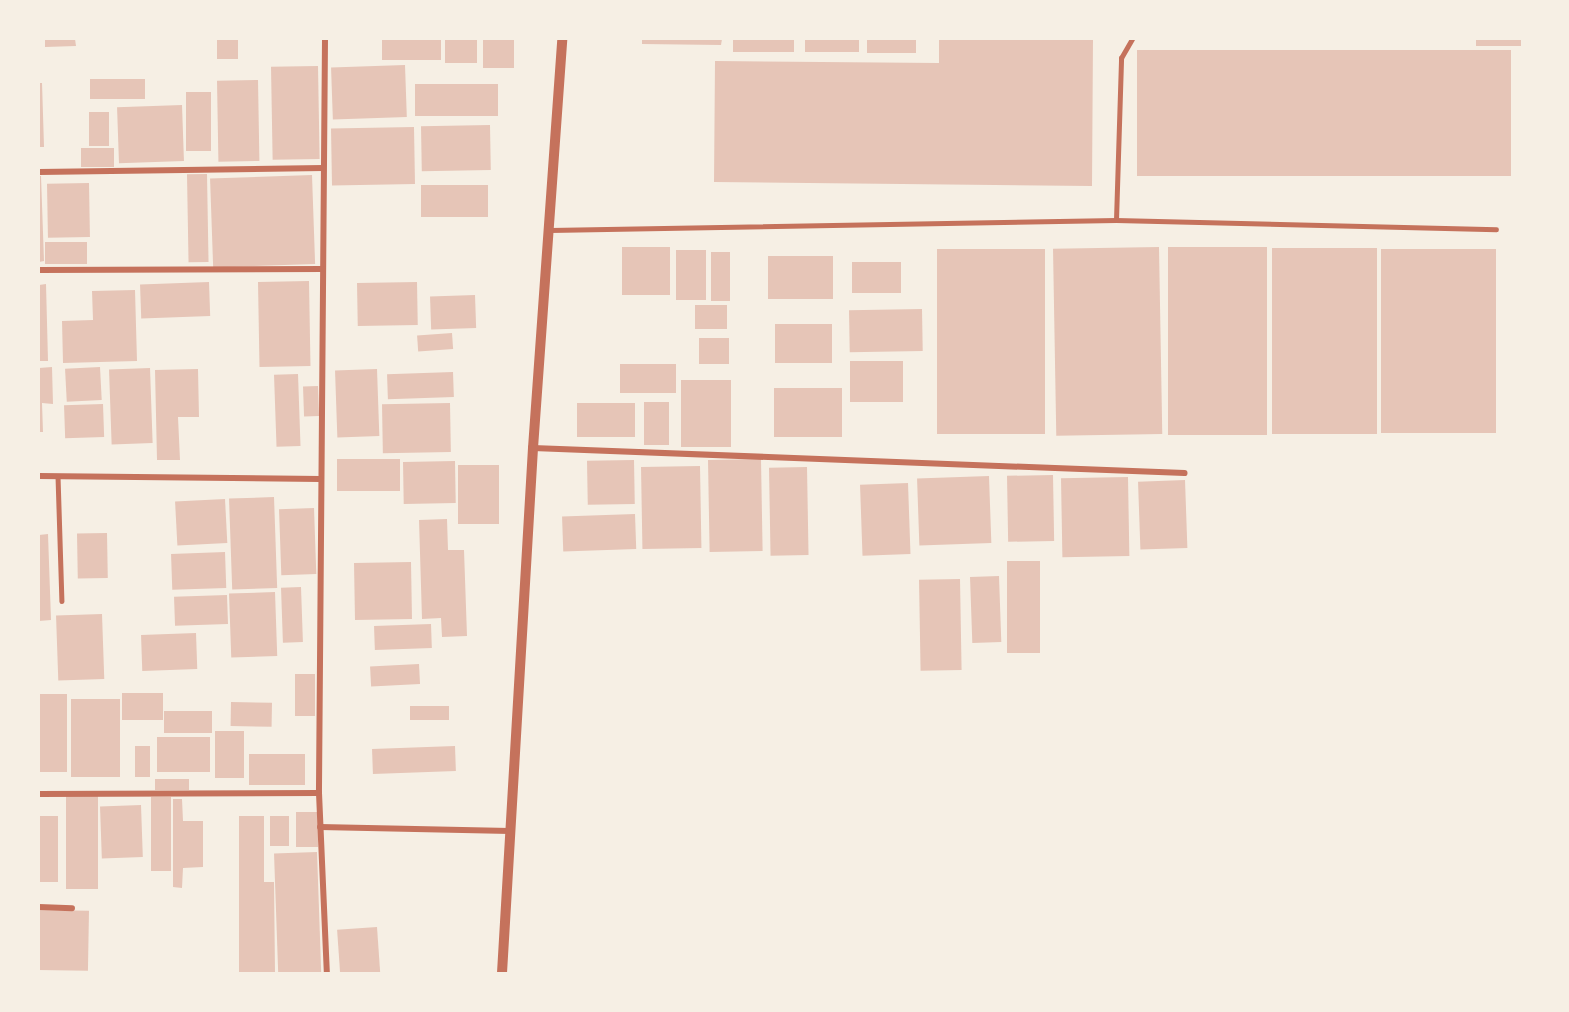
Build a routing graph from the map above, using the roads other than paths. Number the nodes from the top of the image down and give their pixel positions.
1 (325, 39) edge
2 (562, 39) edge
3 (1132, 39) edge
4 (323, 168) junction
5 (39, 172) edge
6 (1116, 220) junction
7 (1496, 229) dead end
8 (550, 230) junction
9 (323, 269) junction
10 (39, 270) edge
11 (533, 448) junction
12 (1185, 473) dead end
13 (39, 476) edge
14 (58, 476) junction
15 (320, 479) junction
16 (63, 601) dead end
17 (319, 793) junction
18 (39, 794) edge
19 (320, 826) junction
20 (510, 831) junction
21 (39, 907) edge
22 (72, 908) dead end
23 (327, 973) edge
24 (502, 973) edge

1 - 4 street
2 - 8 street
3 - 6 lane
4 - 5 street
4 - 9 street
6 - 7 lane
6 - 8 lane
8 - 11 street
9 - 10 street
9 - 15 street
11 - 12 street
11 - 20 street
13 - 14 street
14 - 15 street
14 - 16 lane
15 - 17 street
17 - 18 street
17 - 19 street
19 - 20 street
19 - 23 street
20 - 24 street
21 - 22 street

